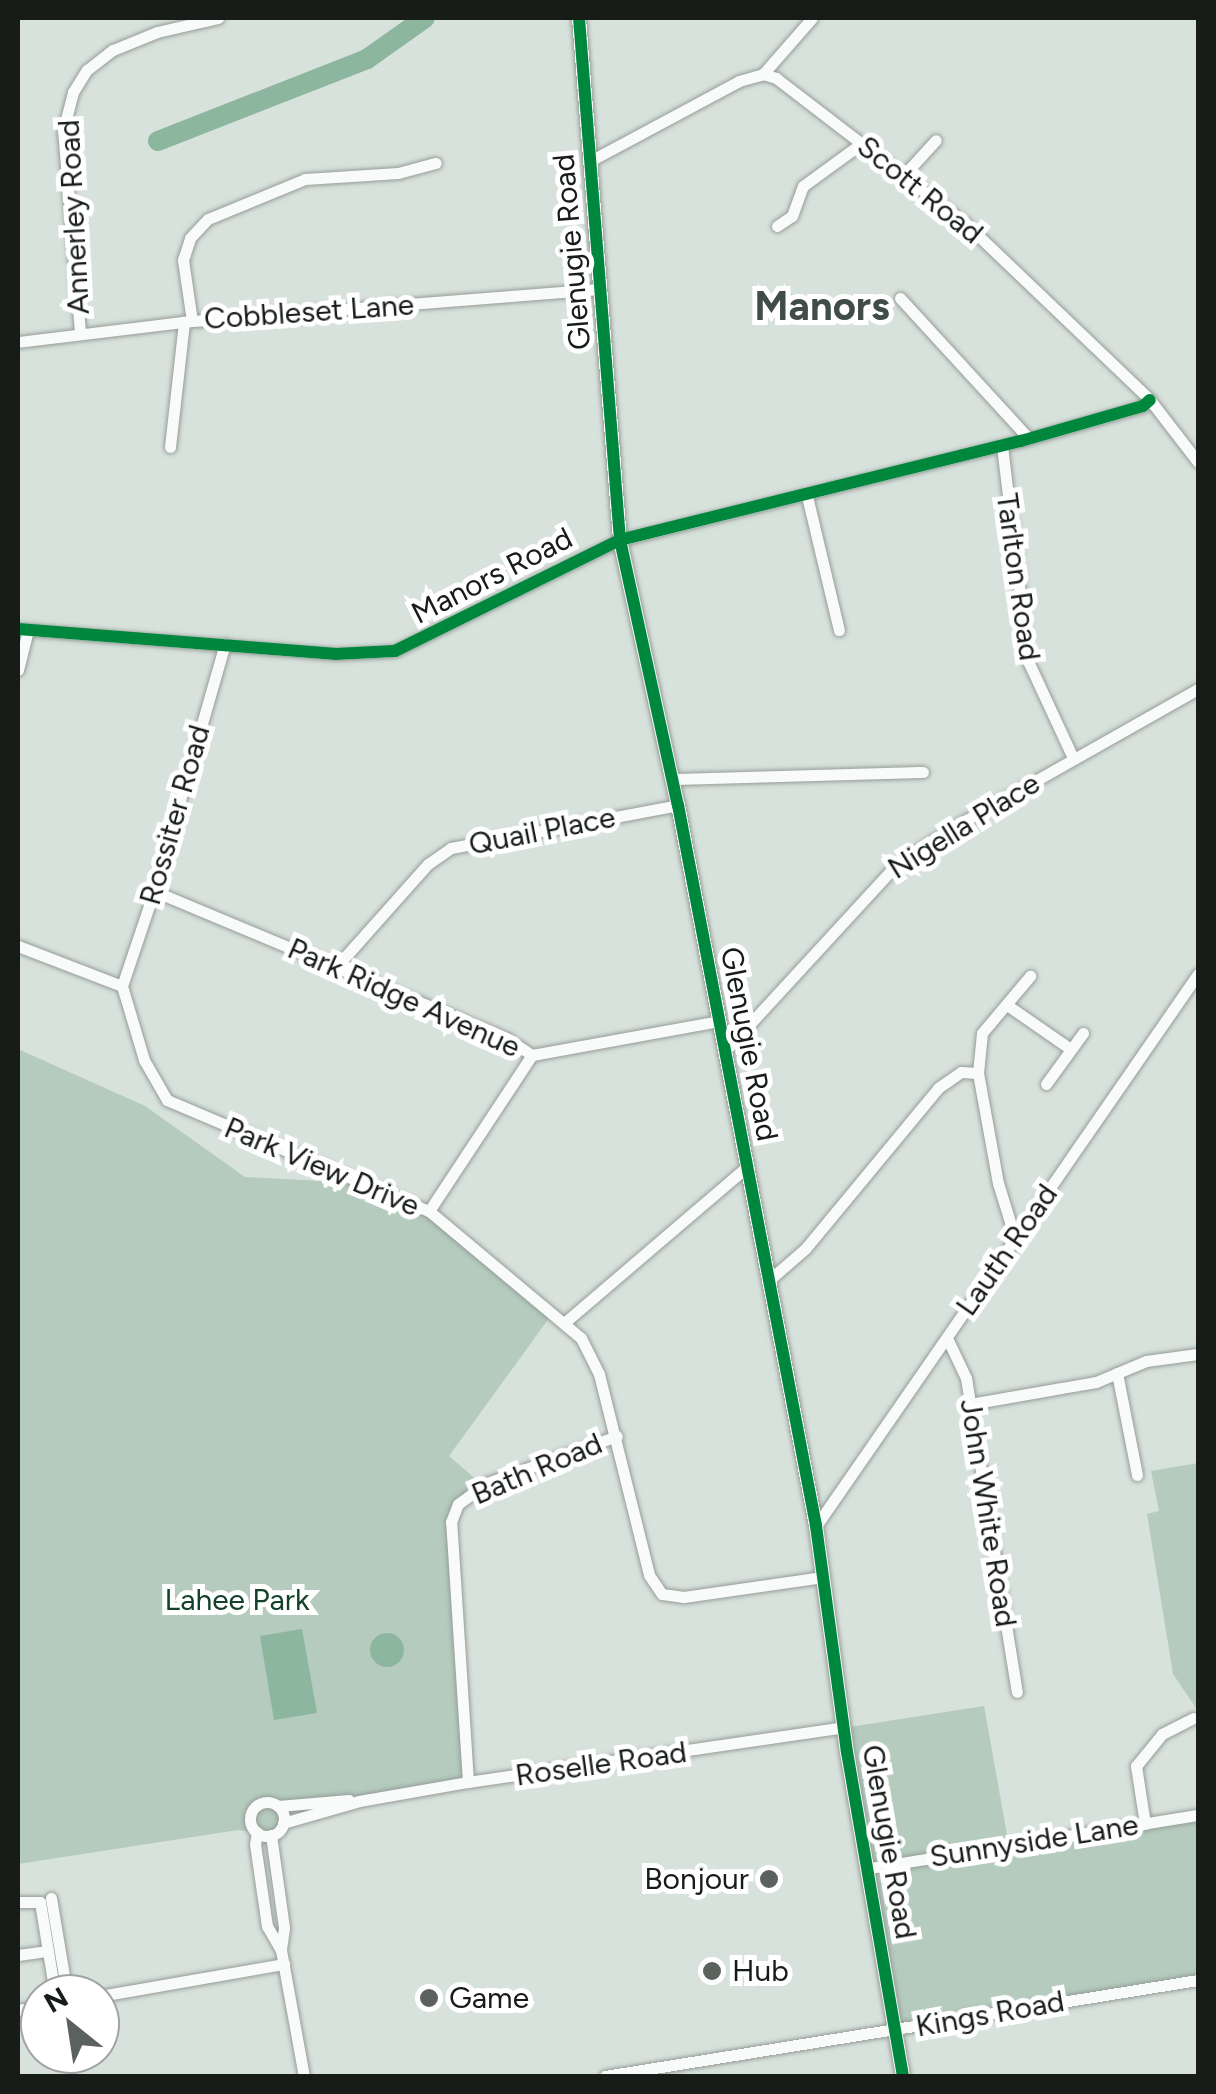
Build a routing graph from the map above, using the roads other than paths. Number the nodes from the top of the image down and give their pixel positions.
1 (218, 18) edge
2 (578, 18) edge
3 (812, 18) edge
4 (763, 74) junction
5 (936, 140) dead end
6 (862, 142) junction
7 (590, 161) junction
8 (436, 163) dead end
9 (904, 176) junction
10 (776, 226) dead end
11 (600, 288) junction
12 (900, 298) dead end
13 (188, 321) junction
14 (80, 332) junction
15 (18, 342) edge
16 (1150, 400) junction
17 (1030, 439) junction
18 (1002, 446) junction
19 (170, 447) dead end
20 (1198, 462) edge
21 (807, 496) junction
22 (620, 540) junction
23 (23, 630) edge
24 (839, 630) dead end
25 (225, 644) junction
26 (18, 670) edge
27 (1198, 690) edge
28 (1073, 758) junction
29 (923, 772) dead end
30 (672, 779) junction
31 (678, 805) junction
32 (154, 891) junction
33 (18, 946) edge
34 (337, 966) junction
35 (1198, 974) edge
36 (1030, 976) dead end
37 (122, 986) junction
38 (1007, 1005) junction
39 (720, 1021) junction
40 (1082, 1033) dead end
41 (1070, 1048) junction
42 (726, 1051) junction
43 (532, 1055) junction
44 (978, 1073) junction
45 (1046, 1084) dead end
46 (748, 1166) junction
47 (430, 1211) junction
48 (1015, 1238) junction
49 (768, 1281) junction
50 (564, 1323) junction
51 (946, 1338) junction
52 (1198, 1354) edge
53 (1118, 1374) junction
54 (970, 1404) junction
55 (617, 1436) junction
56 (1138, 1475) dead end
57 (816, 1526) junction
58 (823, 1577) junction
59 (1017, 1692) dead end
60 (1193, 1718) dead end
61 (843, 1727) junction
62 (468, 1782) junction
63 (358, 1801) junction
64 (278, 1806) junction
65 (1198, 1815) edge
66 (283, 1823) junction
67 (1145, 1824) junction
68 (264, 1834) junction
69 (870, 1868) junction
70 (51, 1898) dead end
71 (18, 1902) edge
72 (48, 1952) junction
73 (18, 1955) edge
74 (284, 1964) junction
75 (52, 1974) edge
76 (64, 1974) edge
77 (1198, 1980) edge
78 (120, 1993) edge
79 (895, 2031) junction
80 (304, 2076) edge
81 (605, 2076) edge
82 (904, 2076) edge

1 - 14 street, Annerley Road
2 - 7 street, Glenugie Road
3 - 4 street
4 - 6 street, Scott Road
4 - 7 street
5 - 9 street
6 - 9 street, Scott Road
6 - 10 street
7 - 11 street, Glenugie Road
8 - 13 street
9 - 16 street, Scott Road
11 - 13 street, Cobbleset Lane
11 - 22 street, Glenugie Road
12 - 17 street
13 - 14 street, Cobbleset Lane
13 - 19 street
14 - 15 street, Cobbleset Lane
16 - 17 street, Manors Road
16 - 20 street, Scott Road
17 - 18 street, Manors Road
18 - 21 street, Manors Road
18 - 28 street, Tarlton Road
21 - 22 street, Manors Road
21 - 24 street
22 - 25 street, Manors Road
22 - 30 street, Glenugie Road
23 - 25 street, Manors Road
23 - 26 street
25 - 32 street, Rossiter Road
27 - 28 street, Nigella Place
28 - 42 street, Nigella Place
29 - 30 street
30 - 31 street, Glenugie Road
31 - 34 street, Quail Place
31 - 39 street, Glenugie Road
32 - 34 street, Park Ridge Avenue
32 - 37 street, Rossiter Road
33 - 37 street
34 - 43 street, Park Ridge Avenue
35 - 48 street, Lauth Road
36 - 38 street
37 - 47 street, Park View Drive
38 - 41 street
38 - 44 street
39 - 42 street, Glenugie Road
39 - 43 street, Park Ridge Avenue
40 - 41 street
41 - 45 street
42 - 46 street, Glenugie Road
43 - 47 street
44 - 48 street
44 - 49 street
46 - 49 street, Glenugie Road
46 - 50 street
47 - 50 street, Park View Drive
48 - 51 street, Lauth Road
49 - 57 street, Glenugie Road
50 - 55 street, Park View Drive
51 - 54 street, John White Road
51 - 57 street, Lauth Road
52 - 53 street
53 - 54 street
53 - 56 street
54 - 59 street, John White Road
55 - 58 street, Park View Drive
55 - 62 street, Bath Road
57 - 58 street, Glenugie Road
58 - 61 street, Glenugie Road
60 - 67 street
61 - 62 street, Roselle Road
61 - 69 street, Glenugie Road
62 - 63 street, Roselle Road
63 - 64 street, Roselle Road
63 - 66 street, Roselle Road
64 - 66 street
64 - 68 street
65 - 67 street, Sunnyside Lane
66 - 68 street
67 - 69 street, Sunnyside Lane
68 - 74 street
69 - 79 street, Glenugie Road
70 - 76 street
71 - 72 street
72 - 73 street
72 - 75 street
74 - 78 street
74 - 80 street
77 - 79 street, Kings Road
79 - 81 street, Kings Road
79 - 82 street, Glenugie Road

